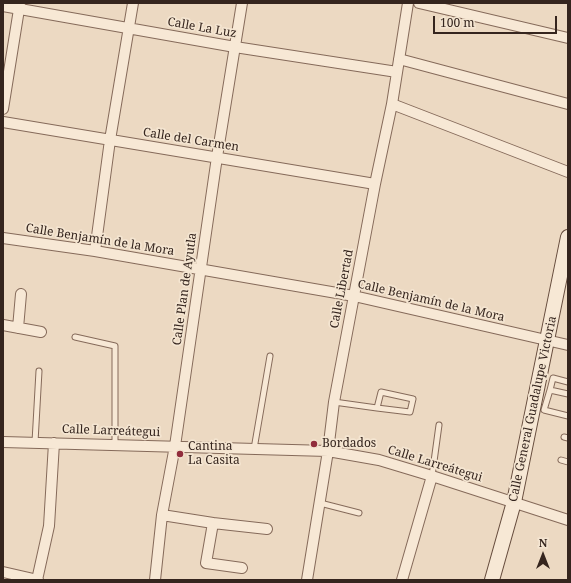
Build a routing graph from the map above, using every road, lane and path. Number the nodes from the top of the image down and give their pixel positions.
1 (133, 3) edge
2 (242, 3) edge
3 (408, 3) edge
4 (420, 3) edge
5 (3, 6) edge
6 (20, 6) edge
7 (130, 29) junction
8 (568, 38) edge
9 (235, 47) junction
10 (399, 59) junction
11 (397, 72) junction
12 (392, 104) junction
13 (568, 104) edge
14 (3, 109) edge
15 (3, 122) edge
16 (110, 140) junction
17 (217, 158) junction
18 (568, 172) edge
19 (375, 184) junction
20 (3, 238) edge
21 (568, 238) edge
22 (95, 251) junction
23 (201, 269) junction
24 (21, 294) dead end
25 (354, 296) junction
26 (3, 325) edge
27 (18, 328) junction
28 (41, 332) dead end
29 (75, 337) dead end
30 (547, 341) junction
31 (568, 345) edge
32 (270, 356) dead end
33 (39, 371) dead end
34 (568, 382) edge
35 (550, 390) junction
36 (568, 394) edge
37 (542, 397) junction
38 (334, 402) junction
39 (377, 408) junction
40 (568, 416) edge
41 (439, 425) dead end
42 (3, 442) edge
43 (35, 442) junction
44 (54, 443) junction
45 (115, 445) junction
46 (175, 446) junction
47 (254, 449) junction
48 (328, 451) junction
49 (560, 460) dead end
50 (568, 462) edge
51 (432, 476) junction
52 (320, 502) junction
53 (514, 502) junction
54 (359, 513) dead end
55 (162, 515) junction
56 (568, 520) edge
57 (213, 523) junction
58 (267, 529) dead end
59 (242, 568) dead end
60 (3, 572) edge
61 (22, 578) edge
62 (38, 580) edge
63 (155, 580) edge
64 (307, 580) edge
65 (402, 580) edge
66 (492, 580) edge

1 - 7 street
2 - 9 street, Calle Plan de Ayutla
3 - 10 street, Calle Libertad
4 - 8 street
5 - 6 street, Calle La Luz
6 - 7 street, Calle La Luz
6 - 14 street
7 - 9 street, Calle La Luz
7 - 16 street
9 - 11 street, Calle La Luz
9 - 17 street, Calle Plan de Ayutla
10 - 11 street, Calle Libertad
10 - 13 street
11 - 12 street, Calle Libertad
12 - 18 street
12 - 19 street, Calle Libertad
15 - 16 street, Calle del Carmen
16 - 17 street, Calle del Carmen
16 - 22 street
17 - 19 street, Calle del Carmen
17 - 23 street, Calle Plan de Ayutla
19 - 25 street, Calle Libertad
20 - 22 street, Calle Benjamín de la Mora
21 - 30 street, Calle General Guadalupe Victoria
22 - 23 street, Calle Benjamín de la Mora
23 - 25 street, Calle Benjamín de la Mora
23 - 46 street, Calle Plan de Ayutla
24 - 27 street
25 - 30 street, Calle Benjamín de la Mora
25 - 38 street, Calle Libertad
26 - 27 street
27 - 28 street
29 - 45 lane
30 - 31 street, Calle Benjamín de la Mora
30 - 37 street, Calle General Guadalupe Victoria
32 - 47 lane
33 - 43 lane
34 - 35 lane
35 - 36 lane
35 - 37 lane
37 - 40 lane
37 - 53 street, Calle General Guadalupe Victoria
38 - 39 lane
38 - 48 street, Calle Libertad
39 - 39 lane
41 - 51 lane
42 - 43 street, Calle Larreátegui
43 - 44 street, Calle Larreátegui
44 - 45 street, Calle Larreátegui
44 - 62 street
45 - 46 street, Calle Larreátegui
46 - 47 street, Calle Larreátegui
46 - 55 street, Calle Plan de Ayutla
47 - 48 street, Calle Larreátegui
48 - 51 street, Calle Larreátegui
48 - 52 street, Calle Libertad
49 - 50 lane
51 - 53 street, Calle Larreátegui
51 - 65 street
52 - 54 lane
52 - 64 street, Calle Libertad
53 - 56 street, Calle Larreátegui
53 - 66 street, Calle General Guadalupe Victoria
55 - 57 street
55 - 63 street, Calle Plan de Ayutla
57 - 58 street
57 - 59 street
60 - 61 street
61 - 62 street

